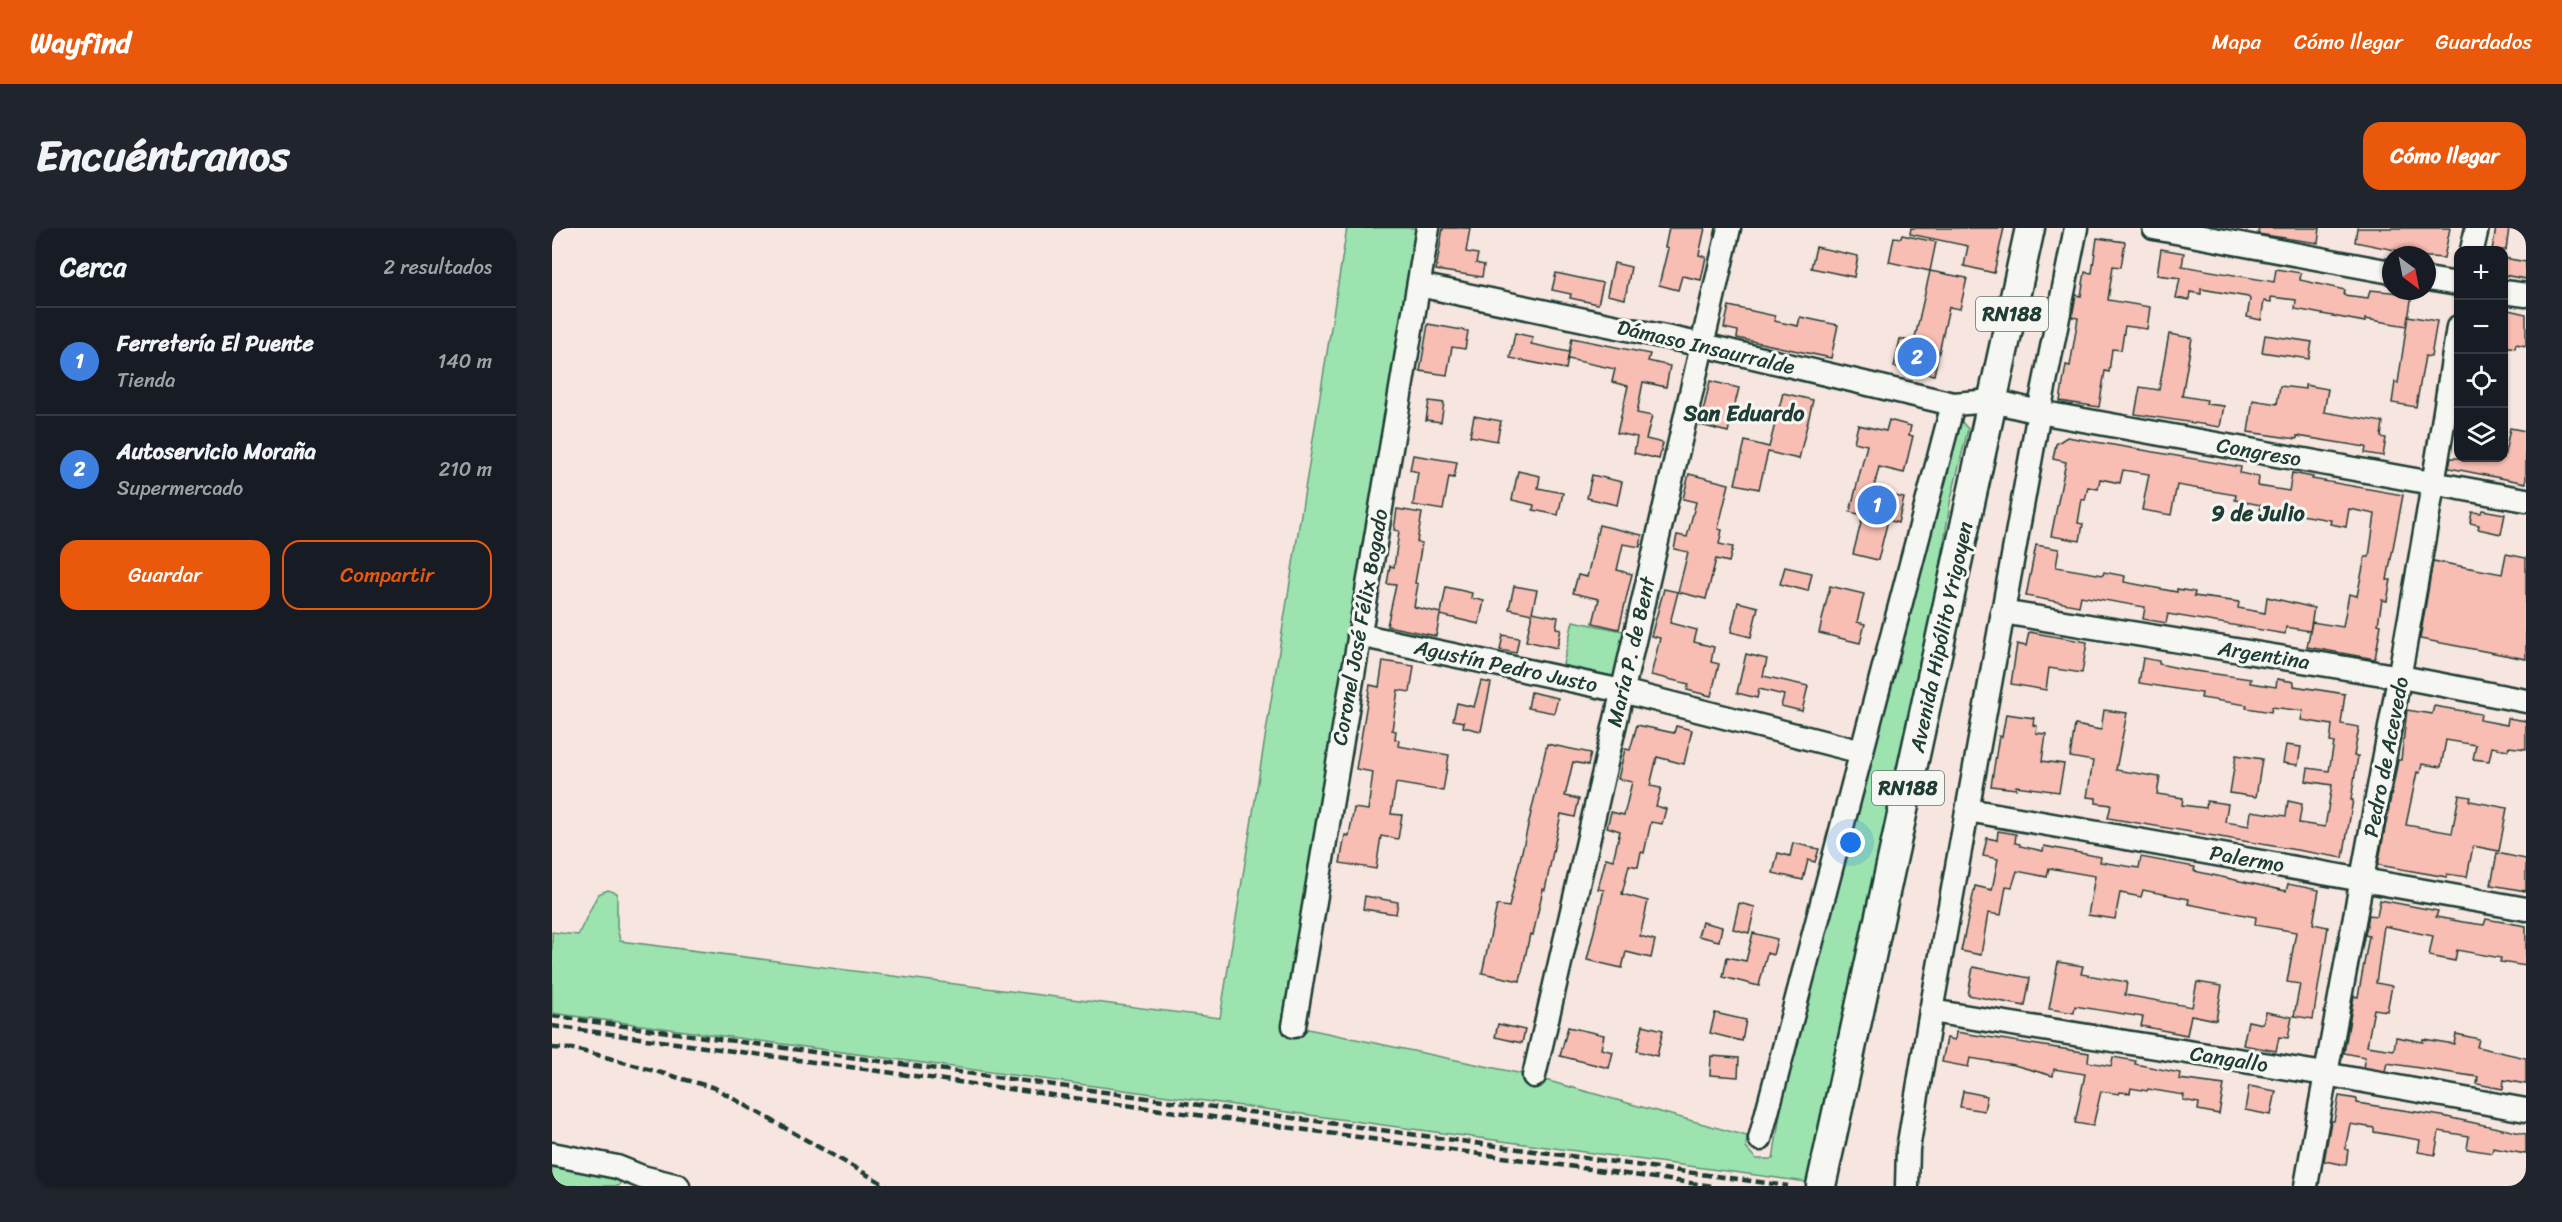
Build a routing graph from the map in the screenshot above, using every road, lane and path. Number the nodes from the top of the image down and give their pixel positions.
1 (1428, 228) edge
2 (1729, 228) edge
3 (2030, 228) edge
4 (2076, 228) edge
5 (2154, 228) edge
6 (2477, 228) edge
7 (2473, 246) edge
8 (2382, 270) edge
9 (2436, 280) edge
10 (2454, 283) edge
11 (1419, 285) junction
12 (2508, 293) edge
13 (2526, 295) edge
14 (1703, 345) junction
15 (2454, 354) edge
16 (1993, 401) junction
17 (1953, 404) junction
18 (2039, 412) junction
19 (2435, 484) junction
20 (2526, 500) edge
21 (2002, 612) junction
22 (1359, 635) junction
23 (2401, 677) junction
24 (1622, 691) junction
25 (2526, 701) edge
26 (1862, 752) junction
27 (1968, 810) junction
28 (2362, 879) junction
29 (2526, 909) edge
30 (1931, 1011) junction
31 (1294, 1026) dead end
32 (2325, 1074) junction
33 (1534, 1076) dead end
34 (2526, 1110) edge
35 (1760, 1139) dead end
36 (552, 1154) edge
37 (1822, 1180) edge
38 (642, 1181) edge
39 (678, 1186) edge
40 (1907, 1186) edge
41 (2306, 1186) edge

1 - 11 street, Coronel José Félix Bogado
2 - 14 street, María P. de Bent
3 - 16 main road, Avenida Hipólito Yrigoyen / RN188
4 - 18 street
5 - 8 street
6 - 7 street
9 - 10 street
11 - 14 street, Dámaso Insaurralde
11 - 22 street, Coronel José Félix Bogado
12 - 13 street
14 - 17 street, Dámaso Insaurralde
14 - 24 street, María P. de Bent
15 - 19 street, Pedro de Acevedo
16 - 17 street, Dámaso Insaurralde
16 - 18 street, Congreso
16 - 37 main road, Avenida Hipólito Yrigoyen / RN188
17 - 26 street, Avenida Hipólito Yrigoyen
18 - 19 street, Congreso
18 - 21 street
19 - 20 street, Congreso
19 - 23 street, Pedro de Acevedo
21 - 23 street, Argentina
21 - 27 street
22 - 24 street, Agustín Pedro Justo
22 - 31 street, Coronel José Félix Bogado
23 - 25 street, Argentina
23 - 28 street, Pedro de Acevedo
24 - 26 street, Agustín Pedro Justo
24 - 33 street, María P. de Bent
26 - 35 street, Avenida Hipólito Yrigoyen
27 - 28 street, Palermo
27 - 30 street
28 - 29 street, Palermo
28 - 32 street, Pedro de Acevedo
30 - 32 street, Cangallo
30 - 40 street
32 - 34 street, Cangallo
32 - 41 street, Pedro de Acevedo
36 - 38 street
38 - 39 street

